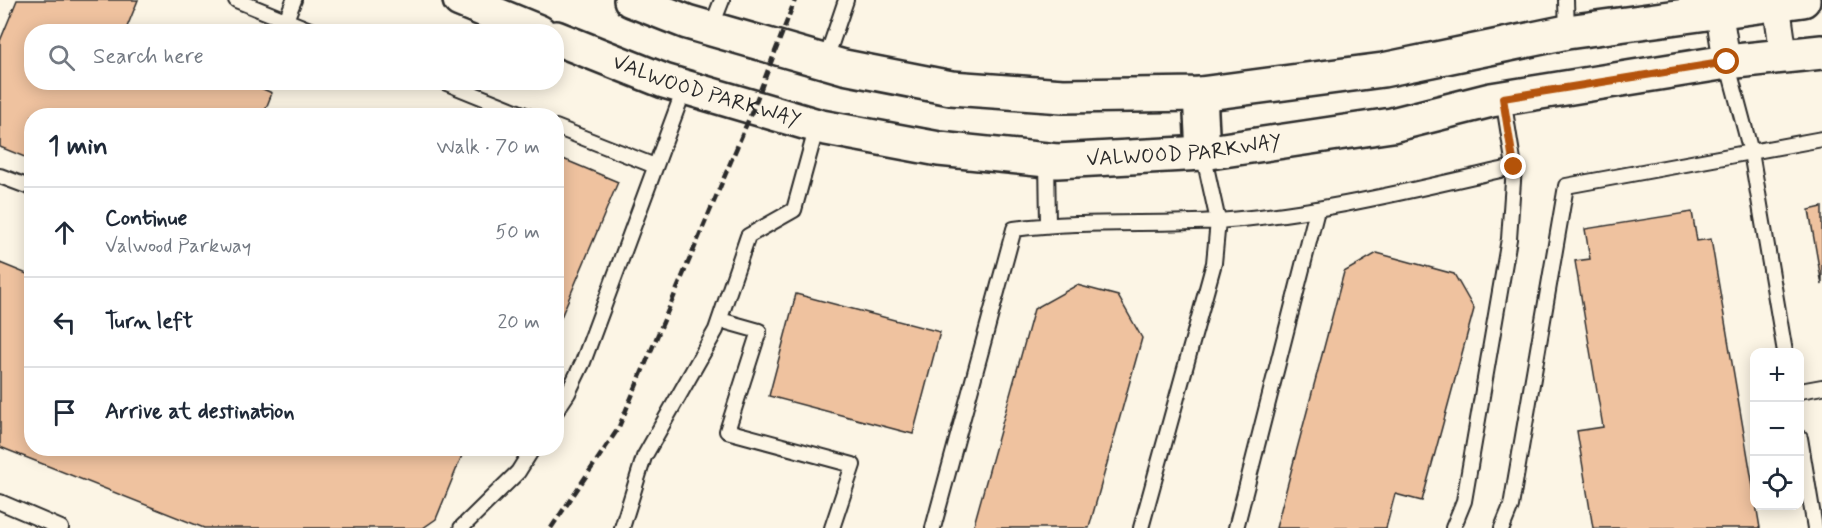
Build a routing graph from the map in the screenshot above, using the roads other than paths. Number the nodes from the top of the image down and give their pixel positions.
1 (236, 0) edge
2 (294, 0) edge
3 (460, 0) edge
4 (631, 0) edge
5 (846, 0) edge
6 (1566, 0) edge
7 (1785, 1) edge
8 (1718, 5) edge
9 (717, 14) edge
10 (286, 20) junction
11 (296, 24) edge
12 (519, 24) edge
13 (1567, 32) junction
14 (564, 41) edge
15 (1822, 52) edge
16 (1784, 57) junction
17 (825, 62) junction
18 (1727, 62) junction
19 (685, 87) junction
20 (464, 90) edge
21 (1200, 94) junction
22 (1503, 98) junction
23 (508, 108) edge
24 (817, 126) junction
25 (564, 130) edge
26 (1822, 139) edge
27 (1750, 152) junction
28 (1203, 153) junction
29 (1047, 160) junction
30 (656, 166) junction
31 (1514, 167) junction
32 (0, 176) edge
33 (24, 185) edge
34 (1317, 210) junction
35 (1218, 221) junction
36 (1048, 224) junction
37 (720, 320) junction
38 (1784, 348) edge
39 (1822, 387) edge
40 (564, 388) edge
41 (1804, 390) edge
42 (528, 456) edge
43 (1803, 456) edge
44 (0, 502) edge
45 (62, 528) edge
46 (460, 528) edge
47 (622, 528) edge
48 (832, 528) edge
49 (933, 528) edge
50 (1141, 528) edge
51 (1236, 528) edge
52 (1453, 528) edge
53 (1502, 528) edge
54 (1815, 528) edge

1 - 10 lane
2 - 10 lane
3 - 12 main road
4 - 9 main road
5 - 17 lane
6 - 13 lane
7 - 8 main road
7 - 16 street
8 - 13 main road
8 - 18 street
9 - 17 main road
10 - 11 lane
13 - 21 main road
14 - 19 main road, VALWOOD PARKWAY
15 - 16 main road, VALWOOD PARKWAY
16 - 18 main road, VALWOOD PARKWAY
17 - 21 main road
18 - 22 main road, VALWOOD PARKWAY
18 - 27 lane
19 - 24 main road, VALWOOD PARKWAY
19 - 30 lane
20 - 23 lane
21 - 28 main road
22 - 28 main road, VALWOOD PARKWAY
22 - 31 lane
24 - 29 main road, VALWOOD PARKWAY
24 - 37 lane
25 - 30 lane
26 - 27 lane
27 - 38 lane
27 - 53 lane
28 - 29 main road, VALWOOD PARKWAY
28 - 35 lane
29 - 36 lane
30 - 40 lane
31 - 34 lane
31 - 52 lane
32 - 33 lane
34 - 35 lane
34 - 51 lane
35 - 36 lane
35 - 50 lane
36 - 49 lane
37 - 47 lane
37 - 48 lane
39 - 41 lane
42 - 46 lane
43 - 54 lane
44 - 45 lane

